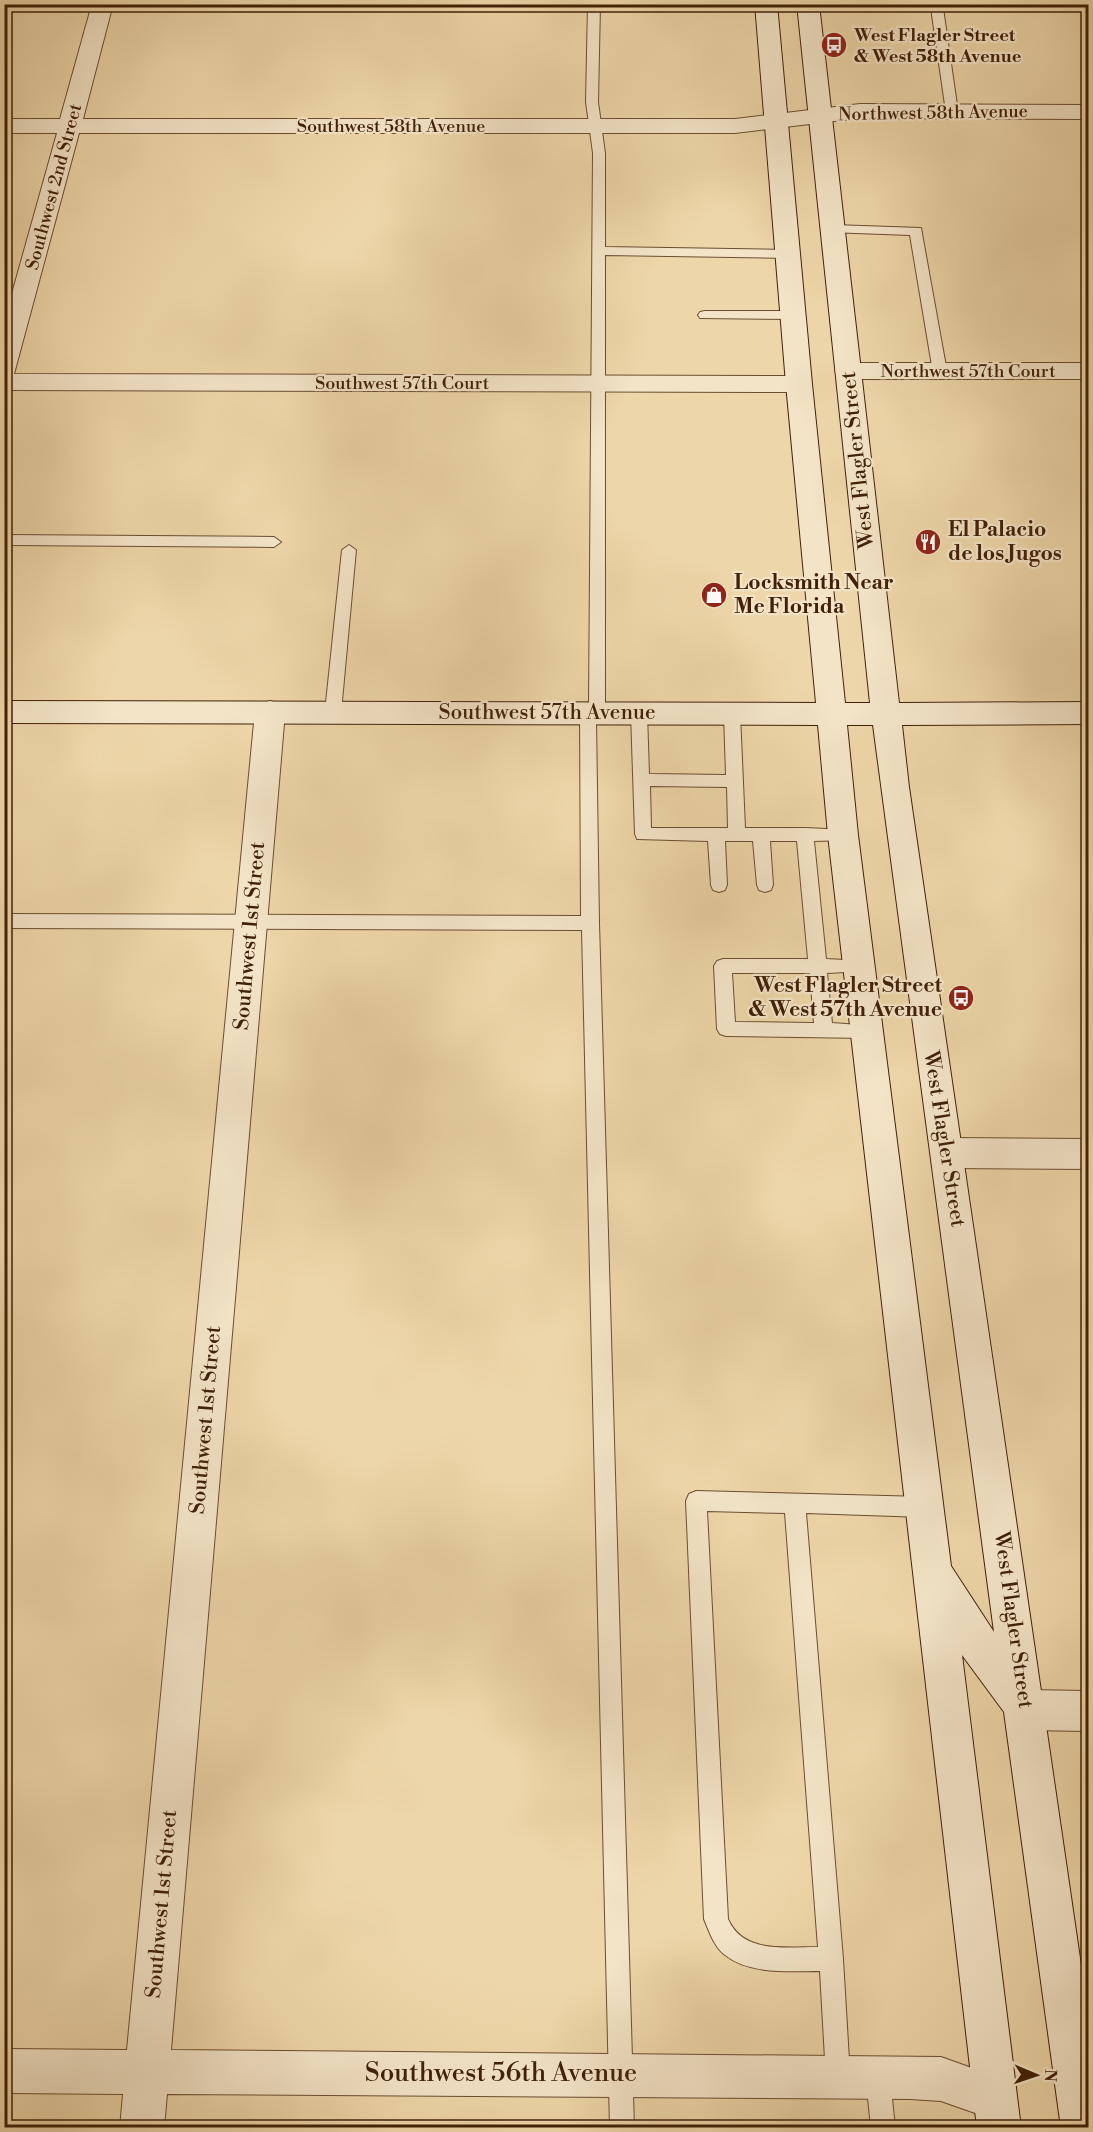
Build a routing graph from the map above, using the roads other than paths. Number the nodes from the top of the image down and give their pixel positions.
1 (104, 4) edge
2 (594, 4) edge
3 (766, 4) edge
4 (808, 4) edge
5 (937, 8) dead end
6 (952, 112) junction
7 (1089, 112) edge
8 (820, 115) junction
9 (777, 121) junction
10 (595, 125) junction
11 (4, 126) edge
12 (71, 126) junction
13 (833, 229) junction
14 (597, 251) junction
15 (788, 254) junction
16 (705, 315) dead end
17 (794, 315) junction
18 (4, 369) edge
19 (848, 371) junction
20 (1089, 371) edge
21 (940, 372) junction
22 (4, 382) edge
23 (599, 384) junction
24 (799, 384) junction
25 (4, 540) edge
26 (274, 543) dead end
27 (349, 550) dead end
28 (333, 711) junction
29 (4, 712) edge
30 (270, 712) junction
31 (1089, 712) edge
32 (592, 713) junction
33 (639, 713) junction
34 (886, 713) junction
35 (732, 714) junction
36 (831, 714) junction
37 (641, 780) junction
38 (735, 781) junction
39 (716, 834) junction
40 (805, 834) junction
41 (737, 835) junction
42 (761, 835) junction
43 (843, 835) junction
44 (719, 885) dead end
45 (765, 885) dead end
46 (4, 921) edge
47 (252, 921) junction
48 (590, 922) junction
49 (818, 966) junction
50 (859, 966) junction
51 (824, 1031) junction
52 (867, 1031) junction
53 (948, 1153) junction
54 (1089, 1154) edge
55 (795, 1503) junction
56 (924, 1507) junction
57 (932, 1571) junction
58 (1026, 1710) junction
59 (1089, 1711) edge
60 (831, 1959) junction
61 (4, 2071) edge
62 (147, 2072) junction
63 (620, 2074) junction
64 (858, 2078) junction
65 (1006, 2118) edge
66 (142, 2127) edge
67 (622, 2127) edge
68 (883, 2127) edge
69 (1083, 2127) edge

1 - 12 main road, Southwest 2nd Street
2 - 10 lane
3 - 9 main road
4 - 8 main road, West Flagler Street
5 - 6 lane
6 - 7 main road, Northwest 58th Avenue
6 - 8 main road, Northwest 58th Avenue
8 - 9 main road, Northwest 58th Avenue
8 - 13 main road, West Flagler Street
9 - 10 main road, Southwest 58th Avenue
9 - 15 main road
10 - 12 main road, Southwest 58th Avenue
10 - 14 lane
11 - 12 main road, Southwest 58th Avenue
12 - 18 main road, Southwest 2nd Street
13 - 19 main road, West Flagler Street
13 - 21 lane
14 - 15 lane
14 - 23 lane
15 - 17 main road
16 - 17 lane
17 - 24 main road
19 - 21 main road, Northwest 57th Court
19 - 34 main road, West Flagler Street
20 - 21 main road, Northwest 57th Court
22 - 23 main road, Southwest 57th Court
23 - 24 main road, Southwest 57th Court
23 - 32 lane
24 - 36 main road
25 - 26 lane
27 - 28 lane
28 - 30 main road, Southwest 57th Avenue
28 - 32 main road, Southwest 57th Avenue
29 - 30 main road, Southwest 57th Avenue
30 - 47 main road, Southwest 1st Street
31 - 34 main road, Southwest 57th Avenue
32 - 33 main road, Southwest 57th Avenue
32 - 48 lane
33 - 35 main road, Southwest 57th Avenue
33 - 37 lane
34 - 36 main road, Southwest 57th Avenue
34 - 53 main road, West Flagler Street
35 - 36 main road, Southwest 57th Avenue
35 - 38 lane
36 - 43 main road
37 - 38 lane
37 - 39 lane
38 - 41 lane
39 - 41 lane
39 - 44 lane
40 - 42 lane
40 - 43 lane
40 - 49 lane
41 - 42 lane
42 - 45 lane
43 - 50 main road
46 - 47 lane
47 - 48 lane
47 - 62 main road, Southwest 1st Street
48 - 63 lane
49 - 50 lane
49 - 51 lane
49 - 51 lane
50 - 52 main road
51 - 52 lane
52 - 56 main road
53 - 54 main road
53 - 58 main road, West Flagler Street
55 - 56 lane
55 - 60 lane
55 - 60 lane
56 - 57 main road
57 - 58 main road
57 - 65 main road
58 - 59 main road
58 - 69 main road, West Flagler Street
60 - 64 lane
61 - 62 main road, Southwest 56th Avenue
62 - 63 main road, Southwest 56th Avenue
62 - 66 main road, Southwest 1st Street
63 - 64 main road, Southwest 56th Avenue
63 - 67 lane
64 - 65 main road, Southwest 56th Avenue
64 - 68 lane

